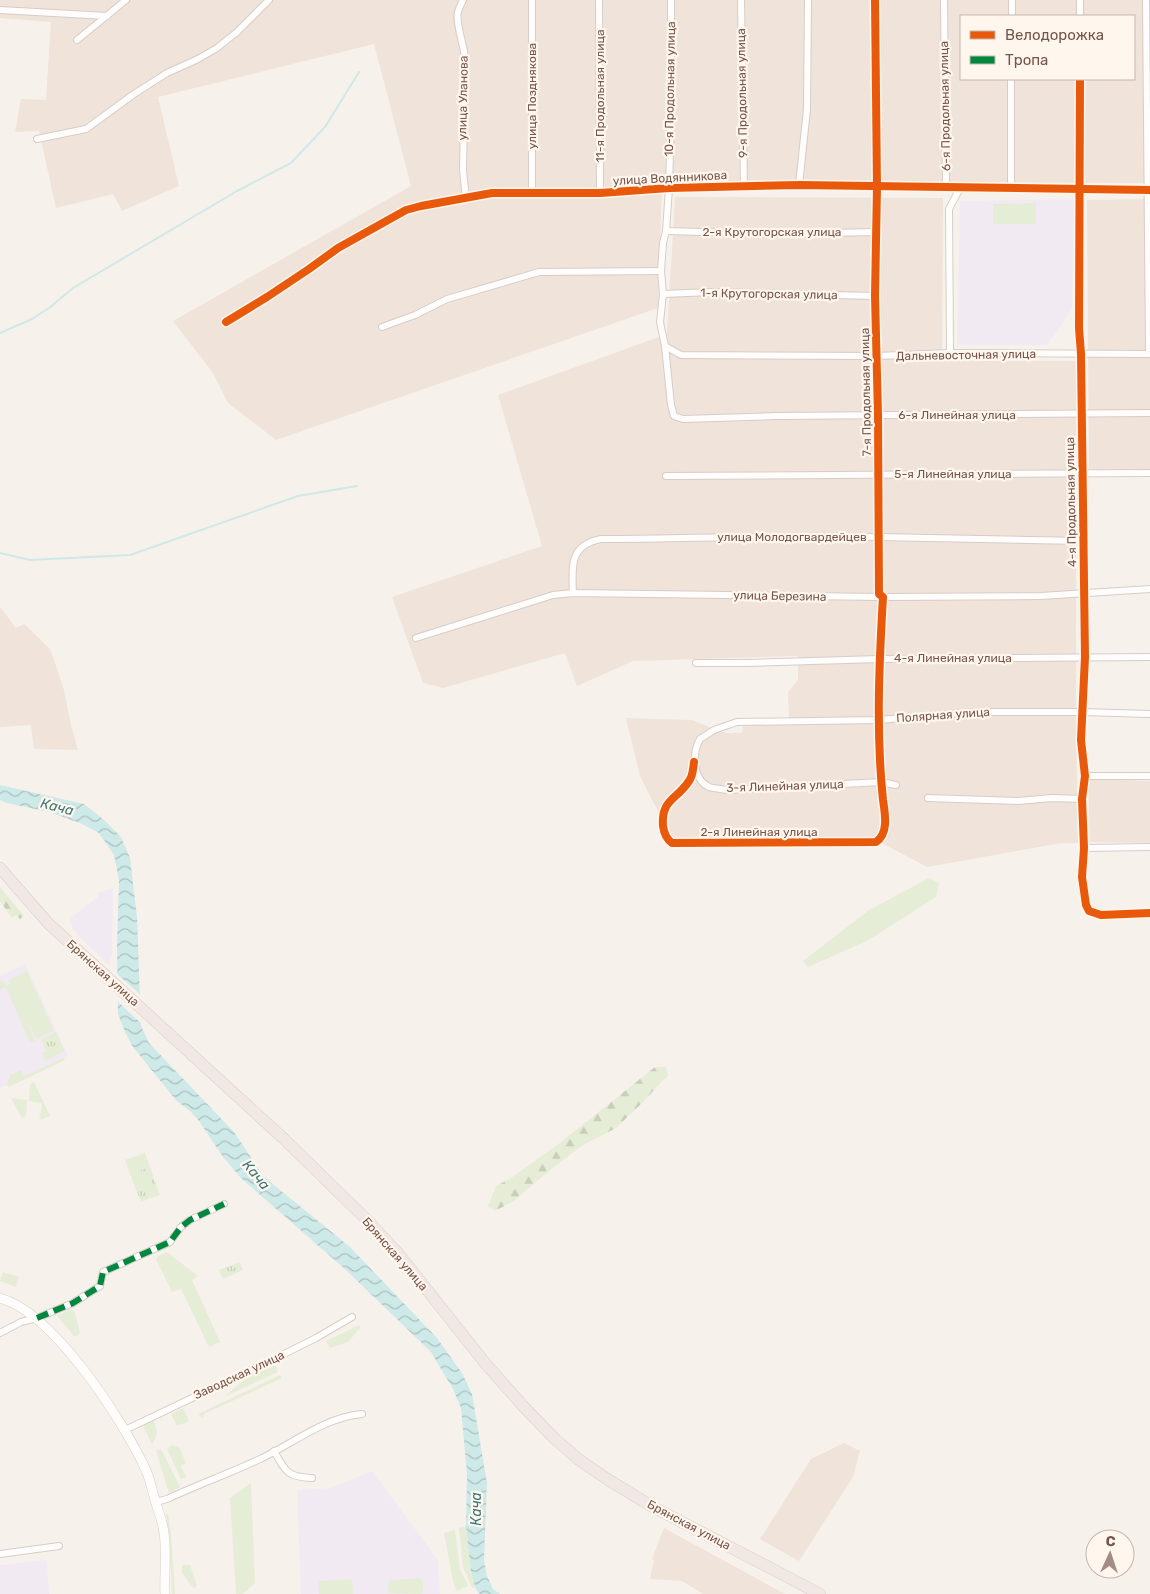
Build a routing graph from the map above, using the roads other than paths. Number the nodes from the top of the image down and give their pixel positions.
1 (126, 0) edge
2 (269, 0) edge
3 (462, 0) edge
4 (532, 0) edge
5 (599, 0) edge
6 (671, 0) edge
7 (741, 0) edge
8 (808, 0) edge
9 (875, 0) edge
10 (944, 0) edge
11 (1012, 0) edge
12 (1080, 0) edge
13 (1146, 0) edge
14 (0, 10) edge
15 (1012, 15) edge
16 (1080, 15) edge
17 (107, 16) junction
18 (77, 40) dead end
19 (1011, 80) edge
20 (1080, 80) edge
21 (37, 139) dead end
22 (800, 185) junction
23 (744, 187) junction
24 (877, 187) junction
25 (952, 187) junction
26 (669, 188) junction
27 (1011, 188) junction
28 (1079, 190) junction
29 (1149, 190) edge
30 (532, 192) junction
31 (600, 193) junction
32 (466, 198) junction
33 (666, 231) junction
34 (877, 232) junction
35 (661, 271) junction
36 (663, 294) junction
37 (876, 296) junction
38 (226, 322) dead end
39 (382, 327) dead end
40 (666, 346) junction
41 (950, 353) junction
42 (1081, 354) junction
43 (1149, 354) edge
44 (877, 356) junction
45 (1150, 413) edge
46 (1082, 414) junction
47 (878, 415) junction
48 (674, 416) joint
49 (1150, 473) edge
50 (878, 474) junction
51 (1082, 474) junction
52 (666, 476) dead end
53 (878, 537) junction
54 (1083, 541) junction
55 (1150, 589) edge
56 (573, 593) junction
57 (1083, 593) junction
58 (883, 597) junction
59 (416, 638) dead end
60 (1085, 657) junction
61 (1150, 657) edge
62 (879, 659) junction
63 (696, 662) dead end
64 (1082, 712) junction
65 (1150, 714) edge
66 (879, 720) junction
67 (694, 762) junction
68 (1085, 776) junction
69 (1150, 776) edge
70 (881, 782) junction
71 (896, 785) dead end
72 (928, 798) dead end
73 (1082, 799) junction
74 (1150, 847) edge
75 (1084, 848) junction
76 (0, 868) edge
77 (1150, 913) edge
78 (224, 1204) dead end
79 (0, 1298) edge
80 (352, 1317) dead end
81 (37, 1318) junction
82 (0, 1333) edge
83 (362, 1414) dead end
84 (125, 1430) junction
85 (274, 1451) junction
86 (312, 1478) dead end
87 (156, 1502) junction
88 (59, 1546) dead end
89 (0, 1554) edge
90 (165, 1594) edge
91 (820, 1594) edge

1 - 17 street
2 - 21 street
3 - 32 street, улица Уланова
4 - 30 street, улица Позднякова
5 - 31 street, 11-я Продольная улица
6 - 26 street, 10-я Продольная улица
7 - 23 street, 9-я Продольная улица
8 - 22 street
9 - 24 street, 7-я Продольная улица
10 - 25 street, 6-я Продольная улица
11 - 15 street
12 - 16 street
13 - 29 street
14 - 17 street
17 - 18 street
19 - 27 street
20 - 28 street, 4-я Продольная улица
22 - 23 street, улица Водянникова
22 - 24 street, улица Водянникова
23 - 26 street, улица Водянникова
24 - 25 street, улица Водянникова
24 - 34 street, 7-я Продольная улица
25 - 27 street, улица Водянникова
25 - 41 street, 6-я Продольная улица
26 - 31 street, улица Водянникова
26 - 33 street, 10-я Продольная улица
27 - 28 street, улица Водянникова
28 - 29 street, улица Водянникова
28 - 42 street, 4-я Продольная улица
29 - 43 street
30 - 31 street, улица Водянникова
30 - 32 street, улица Водянникова
32 - 38 street, улица Водянникова
33 - 34 street, 2-я Крутогорская улица
33 - 35 street, 10-я Продольная улица
34 - 37 street, 7-я Продольная улица
35 - 36 street, 10-я Продольная улица
35 - 39 street
36 - 37 street, 1-я Крутогорская улица
36 - 40 street, 10-я Продольная улица
37 - 44 street, 7-я Продольная улица
40 - 44 street, Дальневосточная улица
40 - 48 street, 10-я Продольная улица
41 - 42 street, Дальневосточная улица
41 - 44 street, Дальневосточная улица
42 - 43 street, Дальневосточная улица
42 - 46 street, 4-я Продольная улица
44 - 47 street, 7-я Продольная улица
45 - 46 street, 6-я Линейная улица
46 - 47 street, 6-я Линейная улица
46 - 51 street, 4-я Продольная улица
47 - 48 street, 6-я Линейная улица
47 - 50 street, 7-я Продольная улица
49 - 51 street, 5-я Линейная улица
50 - 51 street, 5-я Линейная улица
50 - 52 street, 5-я Линейная улица
50 - 53 street, 7-я Продольная улица
51 - 54 street, 4-я Продольная улица
53 - 54 street, улица Молодогвардейцев
53 - 56 street, улица Молодогвардейцев
53 - 58 street, 7-я Продольная улица
54 - 57 street, 4-я Продольная улица
55 - 57 street, улица Березина
56 - 58 street, улица Березина
56 - 59 street, улица Березина
57 - 58 street, улица Березина
57 - 60 street, 4-я Продольная улица
58 - 62 street, 7-я Продольная улица
60 - 61 street, 4-я Линейная улица
60 - 62 street, 4-я Линейная улица
60 - 64 street, 4-я Продольная улица
62 - 63 street, 4-я Линейная улица
62 - 66 street, 7-я Продольная улица
64 - 65 street, Полярная улица
64 - 66 street, Полярная улица
64 - 68 street, 4-я Продольная улица
66 - 67 street, Полярная улица
66 - 70 street, 7-я Продольная улица
67 - 70 street, 3-я Линейная улица
67 - 70 street, 2-я Линейная улица
68 - 69 street
68 - 73 street, 4-я Продольная улица
70 - 71 street, 3-я Линейная улица
72 - 73 street
73 - 75 street, 4-я Продольная улица
74 - 75 street
75 - 77 street, 4-я Продольная улица
76 - 91 highway, Брянская улица
78 - 81 street
79 - 81 street
80 - 84 street, Заводская улица
81 - 82 street
81 - 84 street
83 - 85 street
84 - 87 street
85 - 86 street
85 - 87 street
87 - 90 street
88 - 89 street

